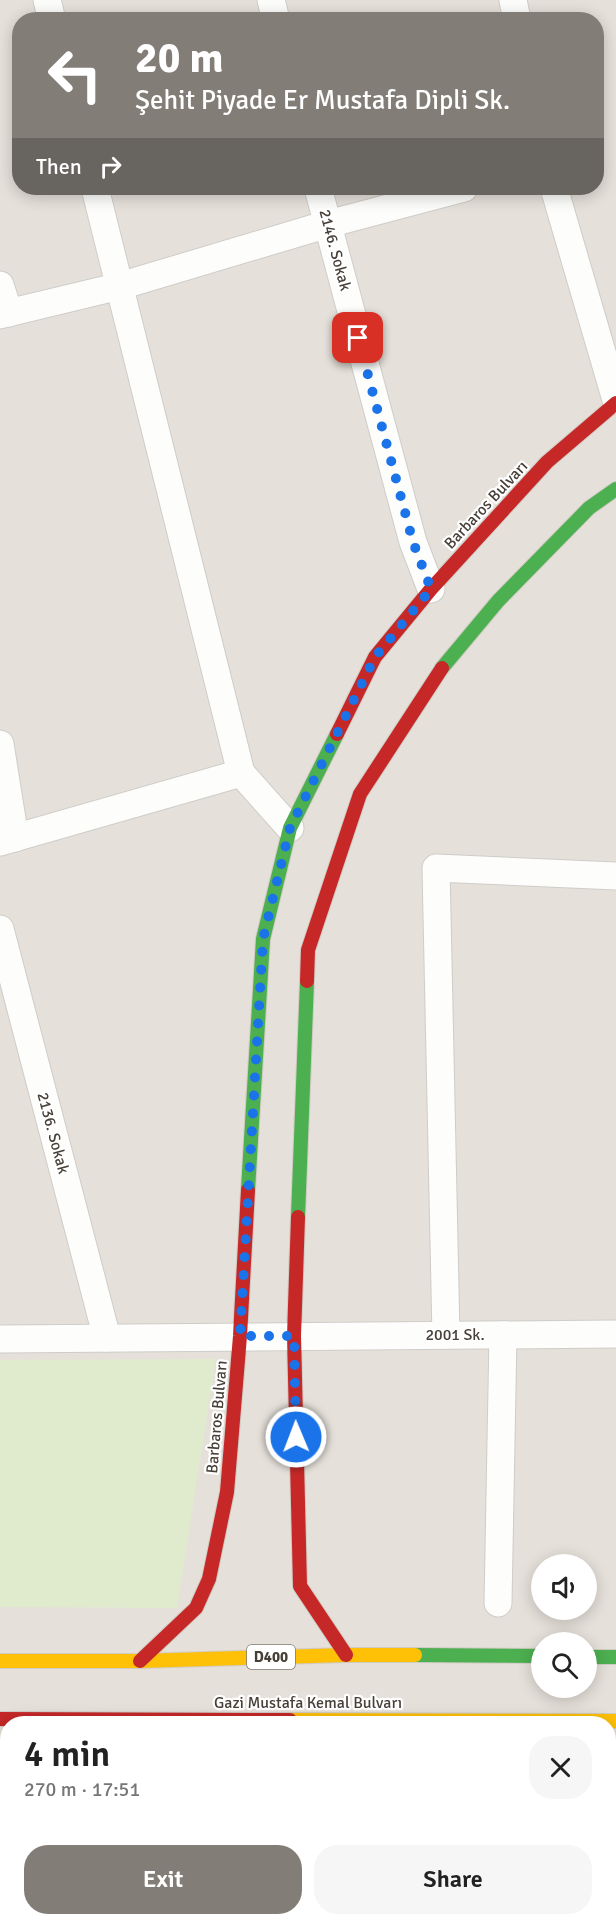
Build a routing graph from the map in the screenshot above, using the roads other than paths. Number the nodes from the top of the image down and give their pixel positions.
1 (97, 195) edge
2 (320, 195) edge
3 (438, 195) edge
4 (556, 195) edge
5 (328, 224) junction
6 (0, 285) edge
7 (120, 286) junction
8 (4, 314) edge
9 (616, 402) edge
10 (616, 489) edge
11 (431, 589) junction
12 (0, 744) edge
13 (241, 773) junction
14 (290, 828) junction
15 (7, 840) edge
16 (616, 876) edge
17 (0, 929) edge
18 (446, 1335) junction
19 (502, 1335) junction
20 (616, 1335) edge
21 (240, 1336) junction
22 (294, 1336) junction
23 (107, 1338) junction
24 (0, 1339) edge
25 (498, 1603) dead end
26 (346, 1655) junction
27 (531, 1656) edge
28 (597, 1657) edge
29 (616, 1657) edge
30 (0, 1661) edge
31 (140, 1661) junction

1 - 7 street
2 - 5 street, 2146. Sokak
3 - 5 street
4 - 9 street
5 - 7 street
5 - 11 street, 2146. Sokak
6 - 8 street
7 - 8 street
7 - 13 street
9 - 11 main road, Barbaros Bulvarı
10 - 22 main road
11 - 14 main road, Barbaros Bulvarı
12 - 15 street
13 - 14 street
13 - 15 street
14 - 21 main road, Barbaros Bulvarı
16 - 18 street
17 - 23 street, 2136. Sokak
18 - 19 street, 2001 Sk.
18 - 22 street, 2001 Sk.
19 - 20 street, 2001 Sk.
19 - 25 street
21 - 22 street, 2001 Sk.
21 - 23 street, 2001 Sk.
21 - 31 main road, Barbaros Bulvarı
22 - 26 main road
23 - 24 street, 2001 Sk.
26 - 27 main road, D400
26 - 31 main road, D400
28 - 29 main road
30 - 31 main road, D400

